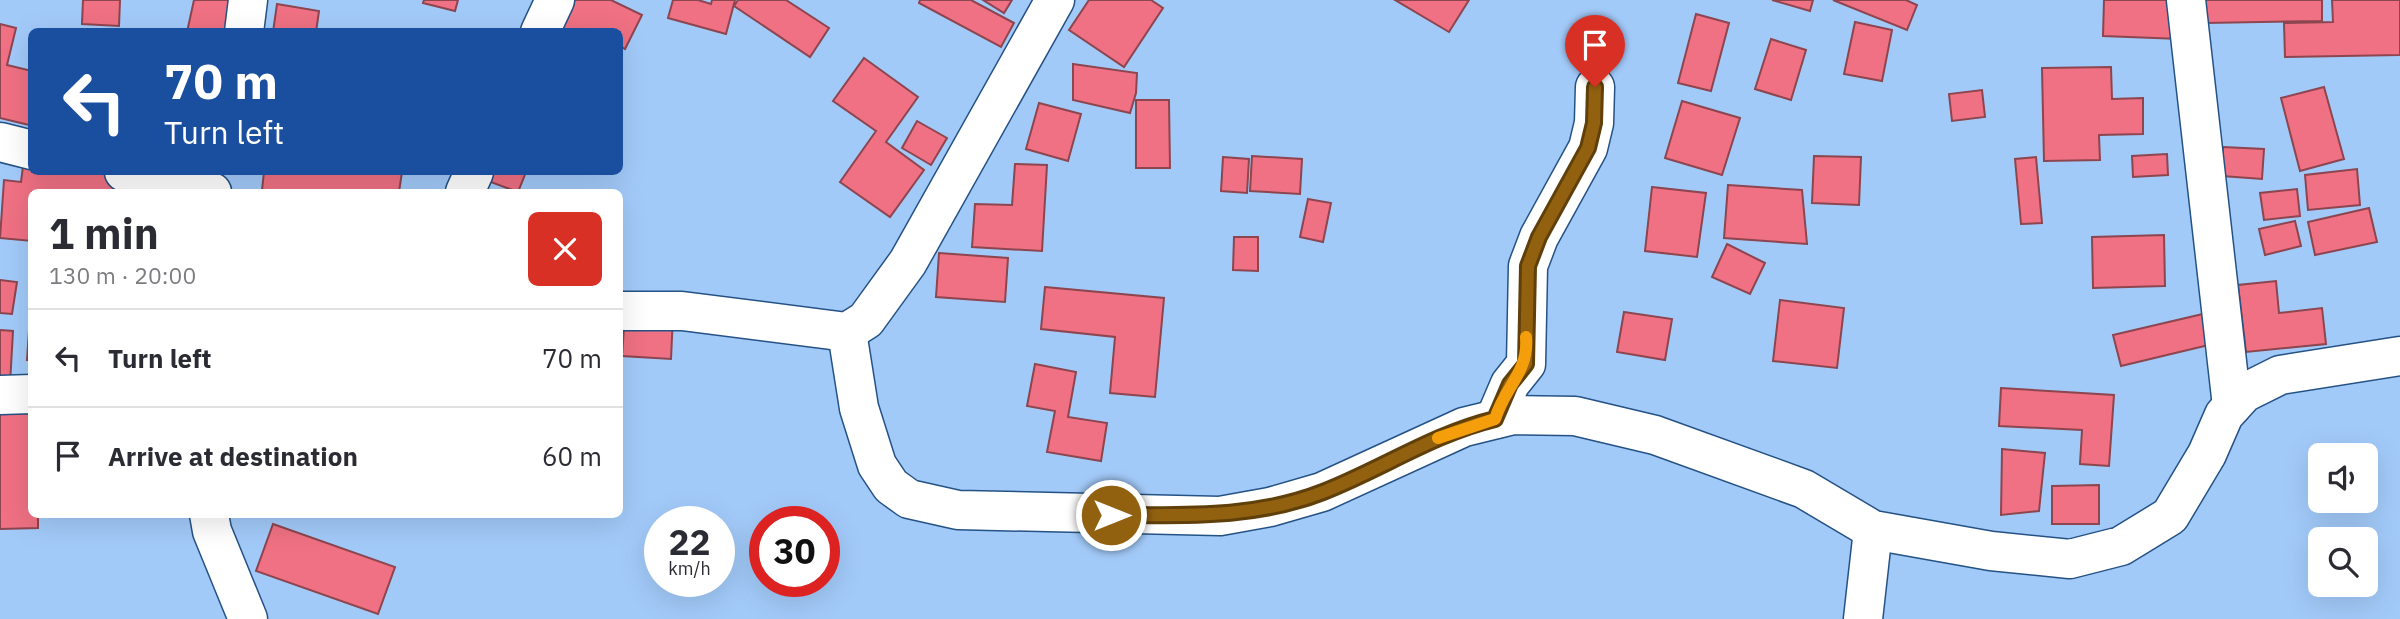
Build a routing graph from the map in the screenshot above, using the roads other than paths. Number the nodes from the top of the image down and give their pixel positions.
1 (248, 0) edge
2 (555, 0) edge
3 (1055, 0) edge
4 (2186, 0) edge
5 (244, 28) edge
6 (542, 28) edge
7 (1595, 87) dead end
8 (0, 142) edge
9 (28, 149) edge
10 (137, 175) edge
11 (199, 189) edge
12 (623, 311) edge
13 (847, 332) junction
14 (2400, 356) edge
15 (28, 394) edge
16 (0, 395) edge
17 (2232, 405) junction
18 (1495, 419) junction
19 (210, 518) edge
20 (1873, 530) junction
21 (248, 619) edge
22 (1863, 619) edge

1 - 5 street
2 - 6 street
3 - 13 street
4 - 17 street
7 - 18 street
8 - 9 street
10 - 11 street
12 - 13 street
13 - 18 street
14 - 17 street
15 - 16 street
17 - 20 street
18 - 20 street
19 - 21 street
20 - 22 street

